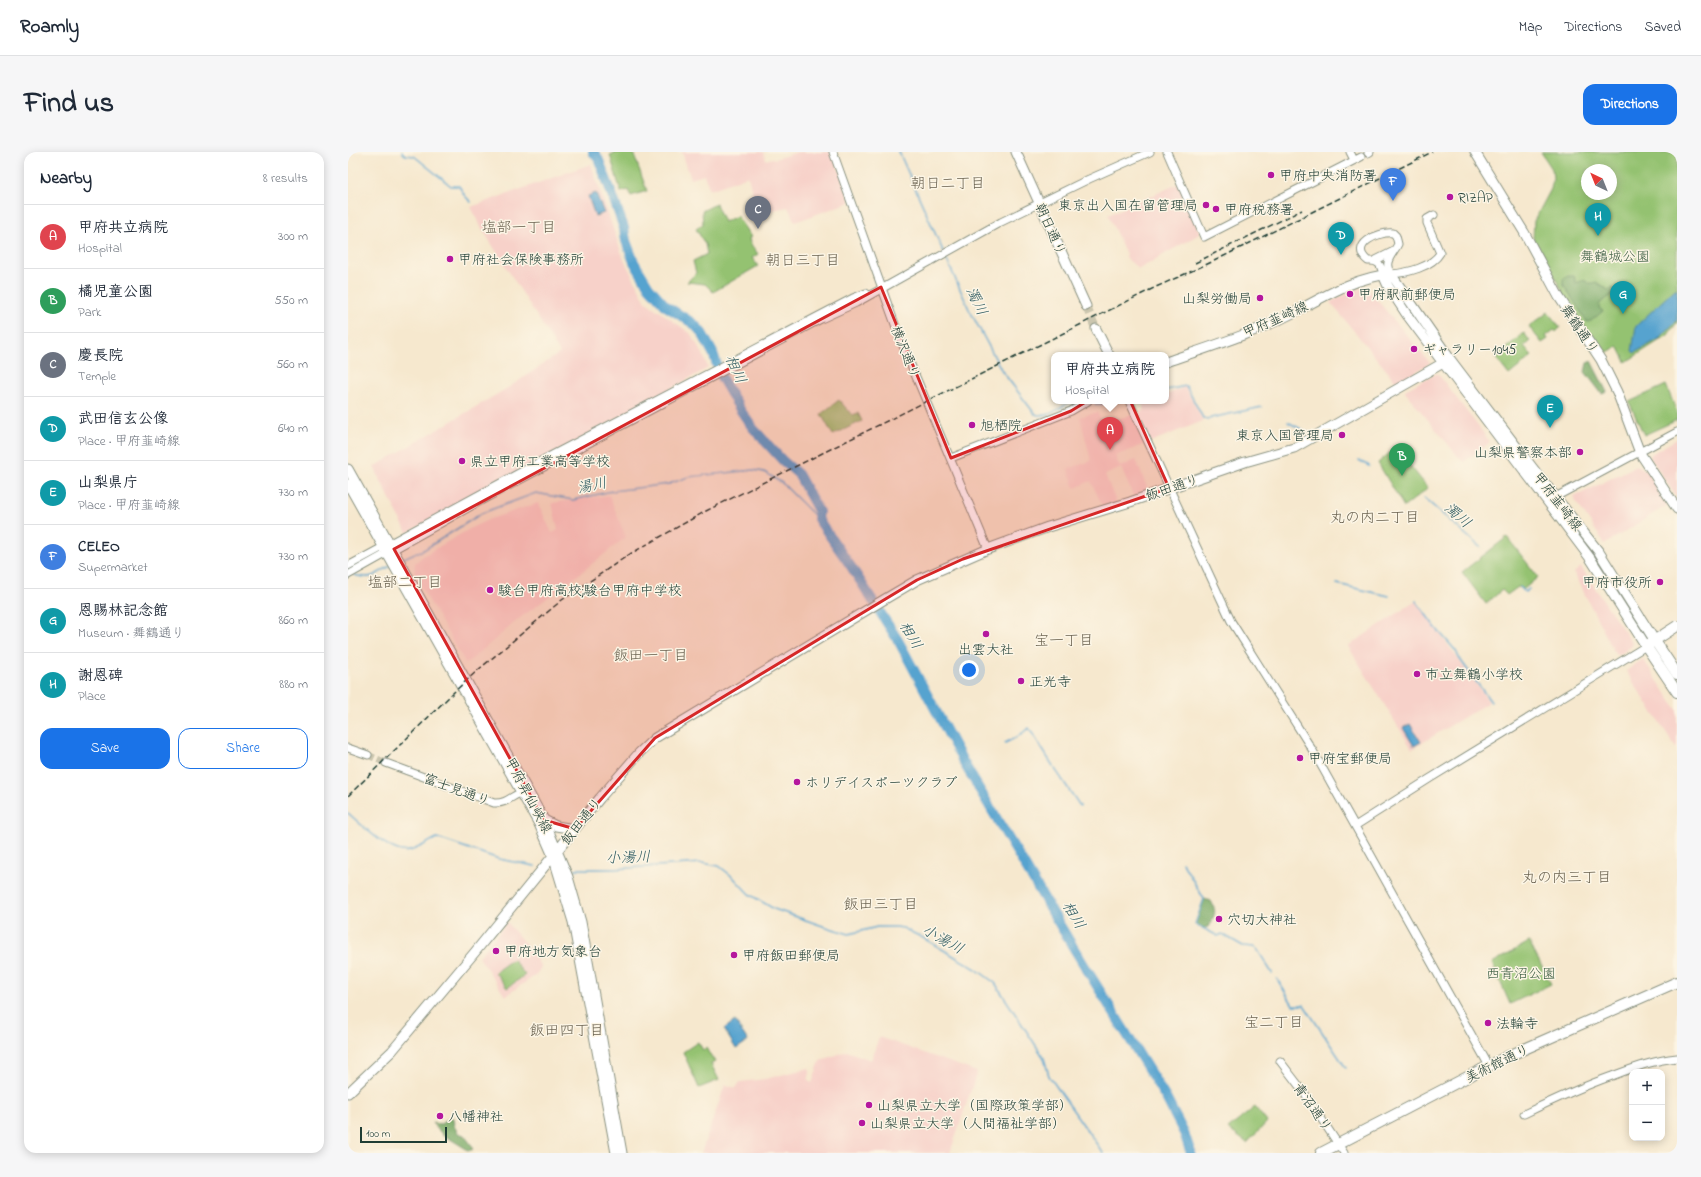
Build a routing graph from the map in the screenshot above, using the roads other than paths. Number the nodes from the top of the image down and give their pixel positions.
1 (833, 152) edge
2 (1016, 152) edge
3 (1150, 152) edge
4 (1166, 152) edge
5 (1350, 152) edge
6 (1475, 152) edge
7 (1366, 154) edge
8 (1354, 160) junction
9 (1039, 203) junction
10 (1434, 214) dead end
11 (1392, 252) junction
12 (1376, 260) junction
13 (1387, 275) junction
14 (881, 287) junction
15 (1086, 306) tunnel mouth
16 (1096, 329) tunnel mouth
17 (1108, 352) edge
18 (1169, 361) edge
19 (1447, 361) junction
20 (1083, 404) edge
21 (1131, 404) edge
22 (1677, 432) edge
23 (1640, 453) junction
24 (951, 458) junction
25 (348, 468) edge
26 (348, 484) edge
27 (1169, 488) junction
28 (1551, 498) junction
29 (1677, 509) edge
30 (988, 549) junction
31 (392, 555) junction
32 (348, 566) edge
33 (348, 575) edge
34 (1677, 626) edge
35 (1651, 643) junction
36 (1677, 674) edge
37 (1677, 692) edge
38 (348, 748) edge
39 (368, 756) tunnel mouth
40 (386, 763) tunnel mouth
41 (525, 792) junction
42 (544, 820) junction
43 (1355, 826) junction
44 (574, 829) junction
45 (555, 853) junction
46 (1677, 982) edge
47 (1677, 1058) edge
48 (1280, 1061) dead end
49 (1489, 1066) junction
50 (348, 1093) edge
51 (1524, 1114) dead end
52 (1338, 1143) junction
53 (616, 1153) edge
54 (622, 1153) edge
55 (1321, 1153) edge
56 (1344, 1153) edge

1 - 14 street, 横沢通り
2 - 9 main road, 朝日通り
3 - 9 street
4 - 8 street
5 - 8 street
6 - 23 main road, 舞鶴通り
7 - 8 street
9 - 14 street
9 - 15 main road, 朝日通り
10 - 13 street
11 - 12 street
11 - 12 street
11 - 13 street
12 - 13 street
13 - 18 main road, 甲府韮崎線
13 - 19 main road, 甲府韮崎線
14 - 24 street, 横沢通り
14 - 31 street
16 - 17 main road
19 - 27 main road, 飯田通り
19 - 28 main road, 甲府韮崎線
20 - 24 street
21 - 27 street
22 - 23 street
23 - 28 street
23 - 29 main road, 舞鶴通り
24 - 30 street, 横沢通り
25 - 31 main road, 甲府昇仙峡線
26 - 31 main road, 甲府昇仙峡線
27 - 30 main road, 飯田通り
27 - 43 street
28 - 35 main road, 甲府韮崎線
30 - 44 main road, 飯田通り
31 - 32 street
31 - 33 street
31 - 41 main road, 甲府昇仙峡線
34 - 35 highway
35 - 36 highway
35 - 37 highway
35 - 43 street
38 - 39 street
40 - 41 street, 富士見通り
41 - 42 main road, 甲府昇仙峡線
41 - 45 main road, 甲府昇仙峡線
42 - 44 main road
42 - 45 main road, 甲府昇仙峡線
43 - 49 street
44 - 45 main road, 飯田通り
45 - 50 main road, 飯田通り
45 - 53 main road, 甲府昇仙峡線
45 - 54 main road, 甲府昇仙峡線
46 - 49 highway, 美術館通り
47 - 51 street
48 - 52 street, 青沼通り
49 - 52 highway, 美術館通り
52 - 55 highway, 美術館通り
52 - 56 street, 青沼通り

